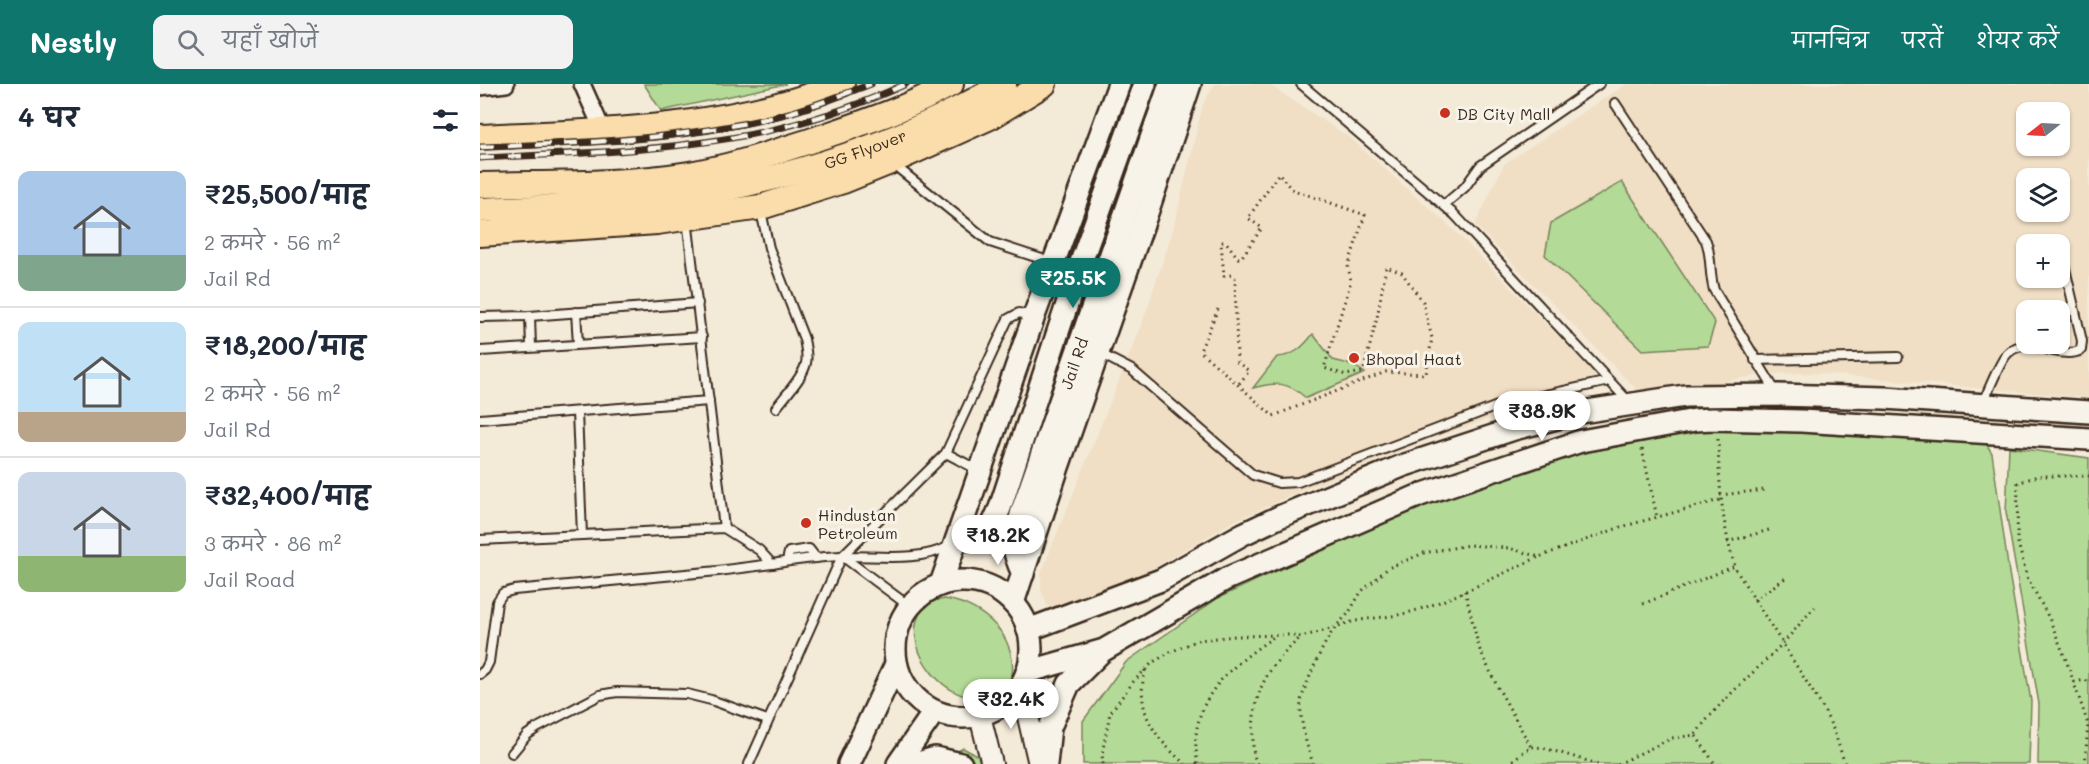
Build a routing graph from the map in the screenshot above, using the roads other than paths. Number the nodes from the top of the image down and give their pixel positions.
1 (506, 84) edge
2 (582, 84) edge
3 (842, 84) edge
4 (951, 84) edge
5 (1004, 84) edge
6 (1044, 84) edge
7 (1119, 84) edge
8 (1144, 84) edge
9 (1170, 84) edge
10 (1190, 84) edge
11 (1300, 84) edge
12 (1599, 84) edge
13 (480, 87) edge
14 (1615, 103) dead end
15 (603, 131) junction
16 (480, 137) edge
17 (890, 162) junction
18 (480, 185) edge
19 (1444, 205) junction
20 (760, 207) junction
21 (480, 210) edge
22 (687, 219) junction
23 (480, 234) edge
24 (1053, 263) junction
25 (2069, 288) edge
26 (698, 303) junction
27 (576, 312) junction
28 (530, 316) junction
29 (1034, 316) junction
30 (480, 317) edge
31 (702, 337) junction
32 (578, 344) junction
33 (531, 347) junction
34 (480, 351) edge
35 (1098, 352) junction
36 (1898, 357) dead end
37 (1755, 360) junction
38 (1609, 381) junction
39 (1778, 394) junction
40 (709, 402) junction
41 (1630, 403) junction
42 (1982, 405) junction
43 (776, 408) dead end
44 (577, 412) junction
45 (2089, 412) edge
46 (480, 419) edge
47 (2089, 439) edge
48 (946, 453) junction
49 (980, 471) junction
50 (724, 528) junction
51 (582, 535) junction
52 (480, 540) edge
53 (957, 541) junction
54 (842, 556) junction
55 (772, 564) junction
56 (1023, 574) junction
57 (941, 584) junction
58 (1013, 603) junction
59 (909, 606) junction
60 (1028, 630) junction
61 (1104, 650) junction
62 (896, 664) junction
63 (480, 674) edge
64 (1024, 680) junction
65 (934, 712) junction
66 (980, 716) junction
67 (768, 720) junction
68 (512, 753) dead end
69 (749, 764) edge
70 (849, 764) edge
71 (898, 764) edge
72 (915, 764) edge
73 (961, 764) edge
74 (992, 764) edge
75 (1039, 764) edge
76 (1046, 764) edge

1 - 13 street
2 - 15 street
3 - 15 main road
4 - 18 main road, GG Flyover
5 - 21 main road, GG Flyover
6 - 17 main road
7 - 24 main road
8 - 53 main road, Jail Rd
9 - 56 main road, Jail Rd
10 - 35 main road
11 - 19 lane
12 - 19 lane
14 - 37 lane
15 - 16 main road
17 - 20 main road
17 - 24 lane
19 - 38 lane
20 - 22 main road
20 - 43 lane
22 - 23 main road
22 - 26 lane
24 - 29 main road
25 - 42 lane
26 - 27 lane
26 - 31 lane
27 - 28 lane
27 - 32 lane
28 - 30 lane
28 - 33 lane
29 - 48 lane
29 - 49 main road
31 - 32 lane
31 - 40 lane
32 - 33 lane
33 - 34 lane
35 - 38 lane
35 - 56 main road
36 - 37 lane
37 - 39 lane
38 - 41 lane
39 - 41 main road
39 - 42 main road
40 - 44 lane
40 - 50 lane
41 - 60 main road
42 - 45 main road
44 - 46 lane
44 - 51 lane
47 - 61 main road
48 - 49 lane
48 - 54 lane
49 - 53 main road
50 - 51 lane
50 - 55 lane
51 - 52 lane
53 - 54 lane
53 - 57 main road
54 - 55 lane
54 - 59 lane
54 - 67 lane
55 - 63 lane
56 - 58 main road
57 - 58 main road
57 - 59 main road
58 - 60 main road
59 - 62 main road
60 - 64 main road
61 - 64 main road
61 - 76 main road
62 - 65 main road
62 - 70 main road
64 - 66 main road
64 - 75 street
65 - 66 main road
65 - 71 main road
66 - 74 street
67 - 68 lane
67 - 69 lane
72 - 73 main road

